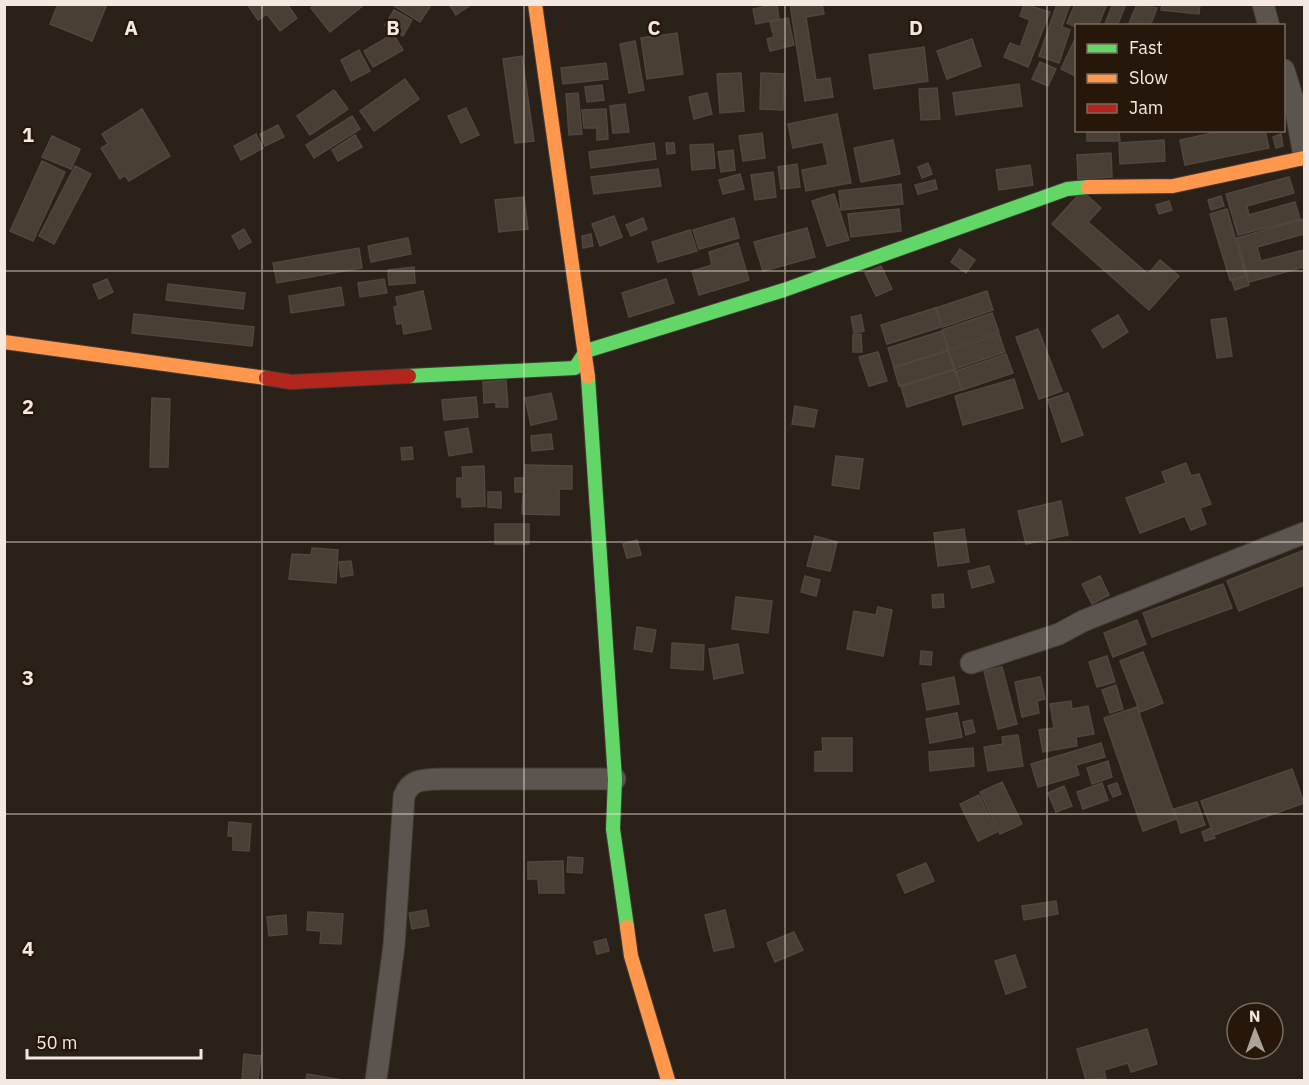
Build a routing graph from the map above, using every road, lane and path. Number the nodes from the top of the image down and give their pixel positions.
1 (535, 4) edge
2 (1263, 4) edge
3 (1268, 24) edge
4 (1285, 72) edge
5 (1300, 105) edge
6 (1305, 157) edge
7 (4, 342) edge
8 (586, 351) junction
9 (1305, 533) edge
10 (971, 663) dead end
11 (615, 779) junction
12 (376, 1080) edge
13 (668, 1080) edge

1 - 8 street
2 - 3 street
4 - 5 street
5 - 6 street
6 - 8 street
7 - 8 street
8 - 11 street
9 - 10 street
11 - 12 street
11 - 13 street

